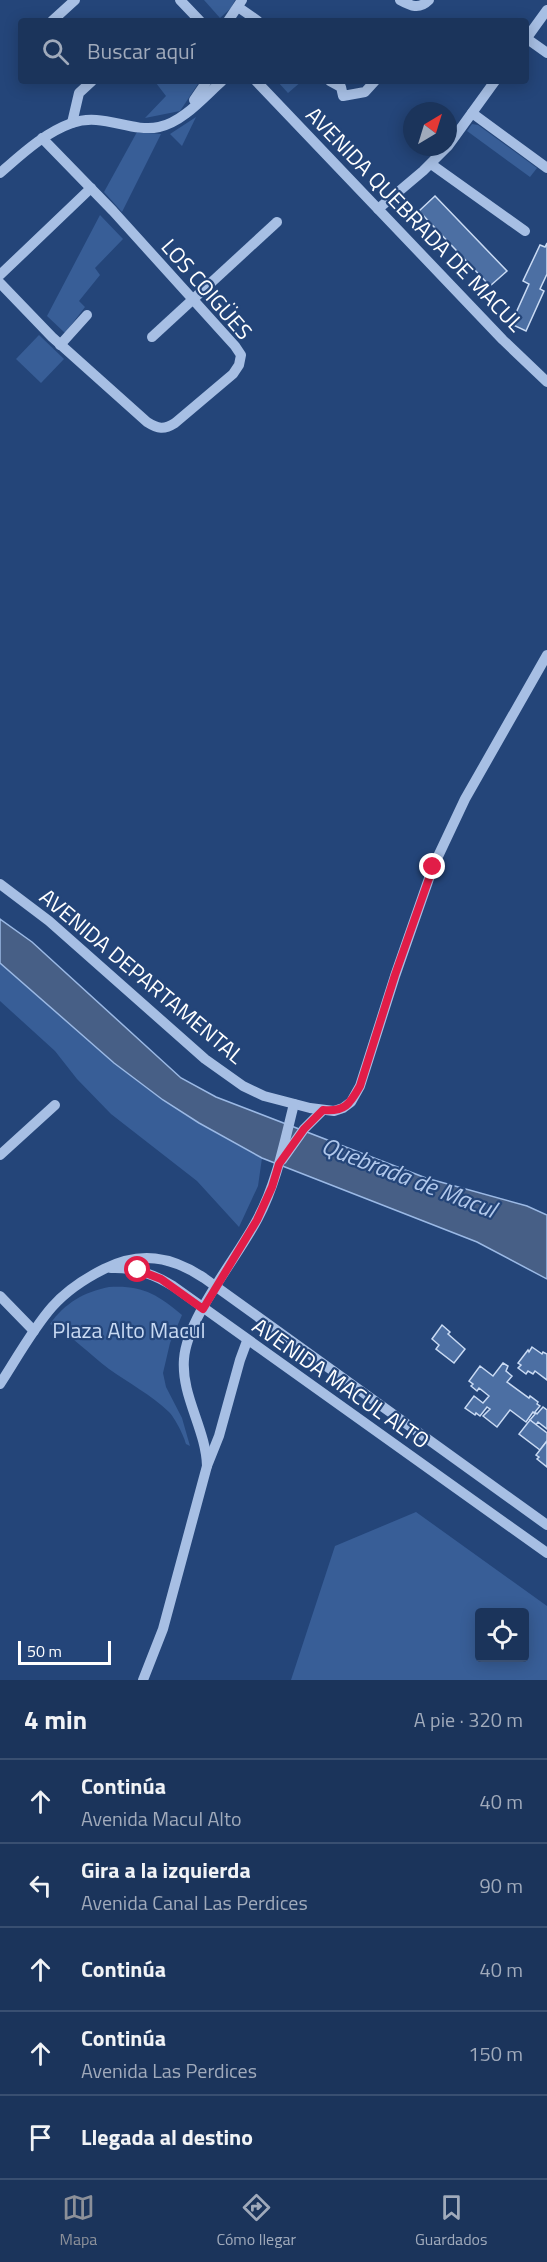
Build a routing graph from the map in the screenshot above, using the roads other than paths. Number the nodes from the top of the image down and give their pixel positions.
1 (75, 0) edge
2 (400, 0) edge
3 (429, 0) edge
4 (183, 1) edge
5 (240, 4) edge
6 (546, 15) edge
7 (54, 18) edge
8 (197, 18) edge
9 (230, 18) edge
10 (255, 18) edge
11 (529, 35) edge
12 (529, 40) edge
13 (547, 53) edge
14 (89, 84) edge
15 (205, 84) edge
16 (219, 84) edge
17 (259, 84) edge
18 (336, 84) edge
19 (372, 84) edge
20 (493, 84) edge
21 (186, 113) junction
22 (472, 113) junction
23 (72, 123) junction
24 (457, 134) edge
25 (42, 138) junction
26 (439, 156) edge
27 (431, 164) junction
28 (547, 168) edge
29 (0, 173) edge
30 (91, 188) junction
31 (378, 209) junction
32 (277, 222) dead end
33 (525, 231) dead end
34 (0, 275) edge
35 (0, 283) edge
36 (192, 299) junction
37 (87, 315) dead end
38 (152, 337) dead end
39 (60, 345) junction
40 (547, 382) edge
41 (547, 655) edge
42 (0, 884) edge
43 (294, 1104) junction
44 (55, 1105) dead end
45 (323, 1110) junction
46 (0, 1155) edge
47 (278, 1167) junction
48 (105, 1269) junction
49 (216, 1287) junction
50 (0, 1296) edge
51 (203, 1309) junction
52 (34, 1331) junction
53 (247, 1341) junction
54 (0, 1384) edge
55 (207, 1466) junction
56 (547, 1526) edge
57 (547, 1553) edge
58 (143, 1680) edge

1 - 7 street
2 - 3 street
4 - 8 street
5 - 9 street
5 - 10 street
6 - 11 street
12 - 13 street
14 - 23 street
15 - 21 street
16 - 21 street
17 - 31 street, AVENIDA QUEBRADA DE MACUL
18 - 19 street
20 - 22 street
21 - 23 street
22 - 24 street
22 - 28 street
23 - 25 street
25 - 29 street
25 - 30 street, LOS COIGÜES
26 - 27 street
27 - 31 street
27 - 33 street
30 - 34 street
30 - 36 street, LOS COIGÜES
31 - 40 street, AVENIDA QUEBRADA DE MACUL
32 - 36 street
35 - 39 street, LOS COIGÜES
36 - 38 street
36 - 39 street, LOS COIGÜES
37 - 39 street
41 - 45 street
42 - 43 street, AVENIDA DEPARTAMENTAL
43 - 45 street, AVENIDA DEPARTAMENTAL
43 - 47 street
44 - 46 street
45 - 47 street
47 - 49 street
48 - 49 street, AVENIDA MACUL ALTO
48 - 51 street, AVENIDA MACUL ALTO
48 - 52 street, AVENIDA MACUL ALTO
49 - 51 street
49 - 56 street, AVENIDA MACUL ALTO
50 - 52 street
51 - 53 street, AVENIDA MACUL ALTO
51 - 55 street
52 - 54 street, AVENIDA MACUL ALTO
53 - 55 street
53 - 57 street, AVENIDA MACUL ALTO
55 - 58 street

